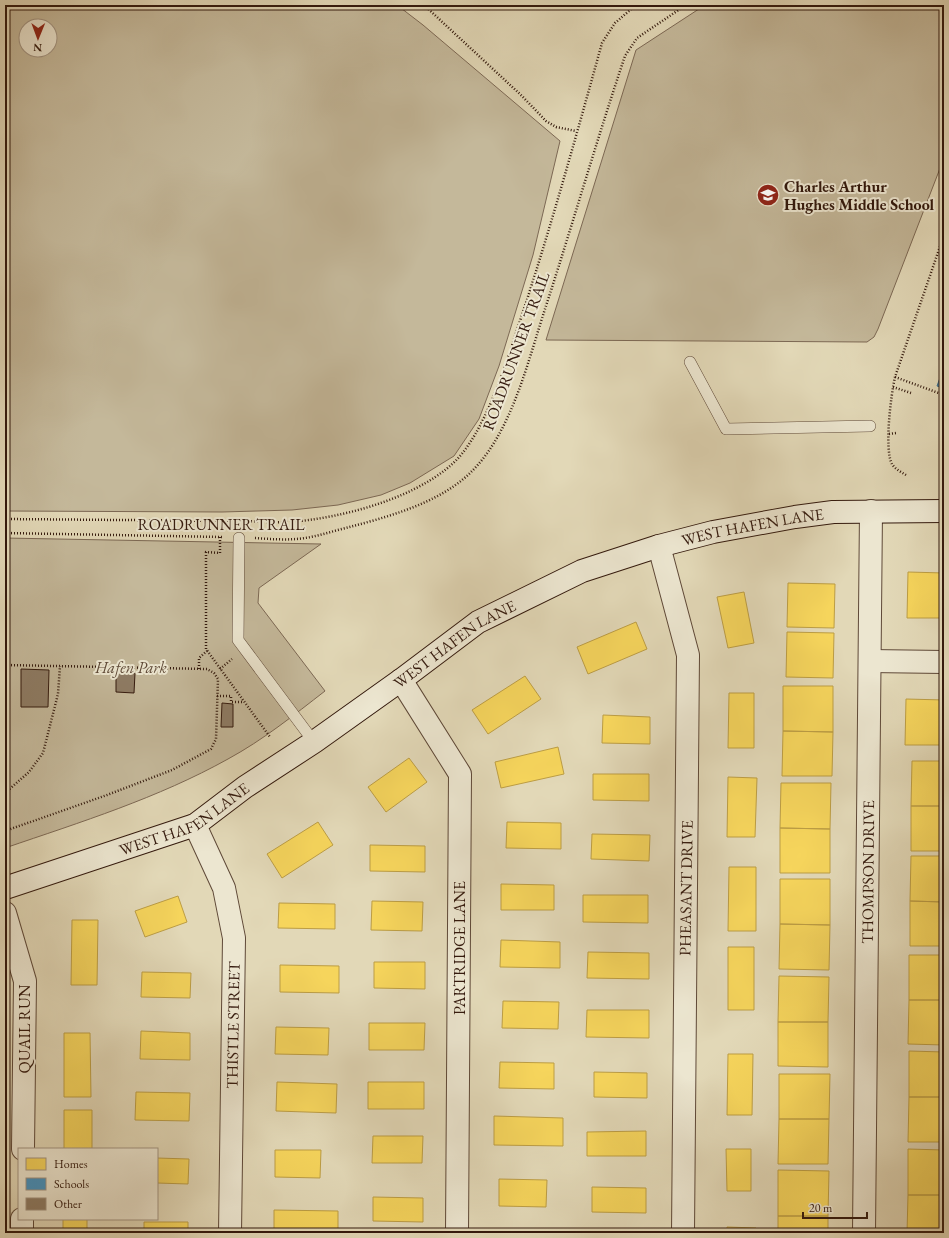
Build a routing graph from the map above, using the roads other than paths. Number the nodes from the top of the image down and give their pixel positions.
1 (690, 362) dead end
2 (870, 426) dead end
3 (871, 511) junction
4 (944, 512) edge
5 (239, 538) road end
6 (659, 546) junction
7 (870, 661) junction
8 (944, 662) edge
9 (401, 680) junction
10 (314, 742) junction
11 (195, 825) junction
12 (5, 888) edge
13 (5, 913) edge
14 (23, 1148) edge
15 (22, 1220) edge
16 (22, 1233) edge
17 (230, 1233) edge
18 (457, 1233) edge
19 (683, 1233) edge
20 (864, 1233) edge

1 - 2 lane
3 - 4 street, WEST HAFEN LANE
3 - 6 street, WEST HAFEN LANE
3 - 7 street, THOMPSON DRIVE
5 - 10 lane
6 - 9 street, WEST HAFEN LANE
6 - 19 street, PHEASANT DRIVE
7 - 8 street
7 - 20 street, THOMPSON DRIVE
9 - 10 street, WEST HAFEN LANE
9 - 18 street, PARTRIDGE LANE
10 - 11 street, WEST HAFEN LANE
11 - 12 street, WEST HAFEN LANE
11 - 17 street, THISTLE STREET
13 - 14 street, QUAIL RUN
15 - 16 street

